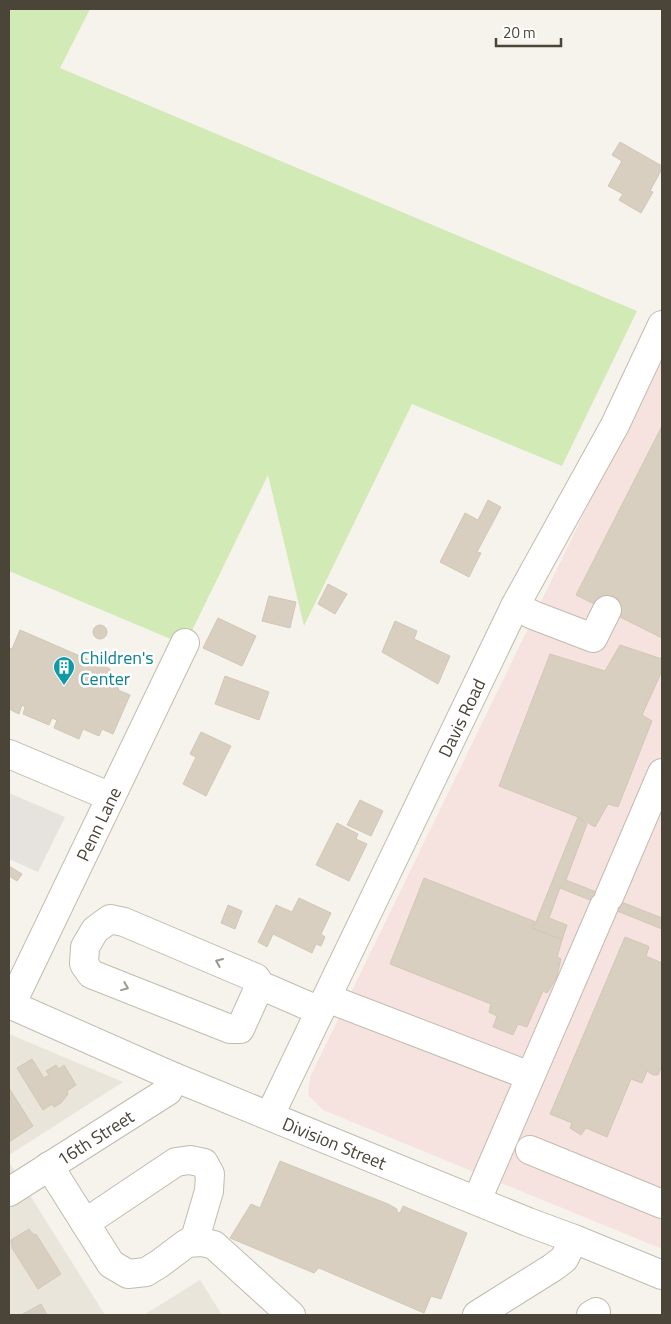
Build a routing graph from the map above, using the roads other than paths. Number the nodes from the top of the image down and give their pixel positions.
1 (662, 325) edge
2 (515, 606) junction
3 (606, 610) dead end
4 (185, 643) dead end
5 (9, 754) edge
6 (662, 773) edge
7 (111, 797) junction
8 (260, 985) junction
9 (10, 1005) edge
10 (324, 1005) junction
11 (530, 1076) junction
12 (174, 1077) junction
13 (270, 1115) junction
14 (530, 1150) dead end
15 (50, 1166) junction
16 (9, 1192) edge
17 (476, 1200) junction
18 (662, 1204) edge
19 (85, 1223) junction
20 (574, 1239) junction
21 (194, 1242) junction
22 (662, 1275) edge
23 (291, 1315) edge
24 (478, 1315) edge

1 - 2 street, Davis Road
2 - 3 street
2 - 10 street, Davis Road
4 - 7 street, Penn Lane
5 - 7 street
6 - 11 street
7 - 9 street, Penn Lane
8 -> 8 street
8 - 10 street
9 - 12 street, Division Street
10 - 11 street
10 - 13 street, Davis Road
11 - 17 street
12 - 13 street, Division Street
12 - 15 street, 16th Street
13 - 17 street, Division Street
14 - 18 street
15 - 16 street, 16th Street
15 - 19 street
17 - 20 street, Division Street
19 - 21 street
19 - 21 street
20 - 22 street, Division Street
20 - 24 street
21 - 23 street

